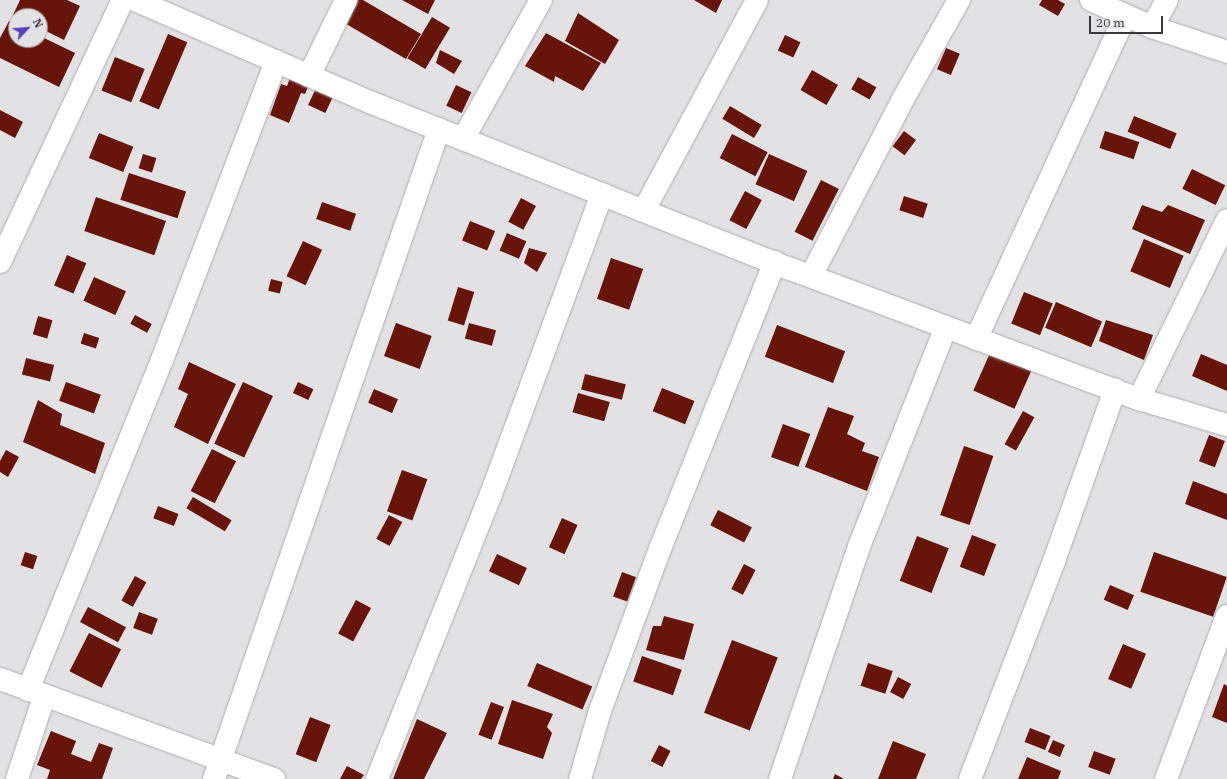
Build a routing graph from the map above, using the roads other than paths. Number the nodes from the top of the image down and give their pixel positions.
1 (123, 0) edge
2 (135, 0) edge
3 (346, 0) edge
4 (541, 0) edge
5 (757, 0) edge
6 (959, 0) edge
7 (1091, 0) edge
8 (1167, 0) edge
9 (1125, 17) junction
10 (1152, 27) junction
11 (1227, 52) edge
12 (276, 61) junction
13 (309, 76) junction
14 (438, 129) junction
15 (463, 139) junction
16 (602, 194) junction
17 (644, 210) junction
18 (1227, 220) edge
19 (0, 262) edge
20 (775, 262) junction
21 (811, 276) junction
22 (946, 327) junction
23 (976, 339) junction
24 (1115, 390) junction
25 (1139, 399) junction
26 (1227, 425) edge
27 (1227, 616) edge
28 (0, 680) edge
29 (36, 694) junction
30 (218, 770) edge
31 (17, 779) edge
32 (274, 779) edge
33 (377, 779) edge
34 (580, 779) edge
35 (780, 779) edge
36 (970, 779) edge
37 (1166, 779) edge

1 - 19 street
2 - 12 street
3 - 13 street
4 - 15 street
5 - 17 street
6 - 21 street
7 - 9 street
8 - 10 street
9 - 10 street
9 - 23 street
10 - 11 street
12 - 13 street
12 - 29 street
13 - 14 street
14 - 15 street
14 - 30 street
15 - 16 street
16 - 17 street
16 - 33 street
17 - 20 street
18 - 25 street
20 - 21 street
20 - 34 street
21 - 22 street
22 - 23 street
22 - 35 street
23 - 24 street
24 - 25 street
24 - 36 street
25 - 26 street
27 - 37 street
28 - 29 street
29 - 30 street
29 - 31 street
30 - 32 street

